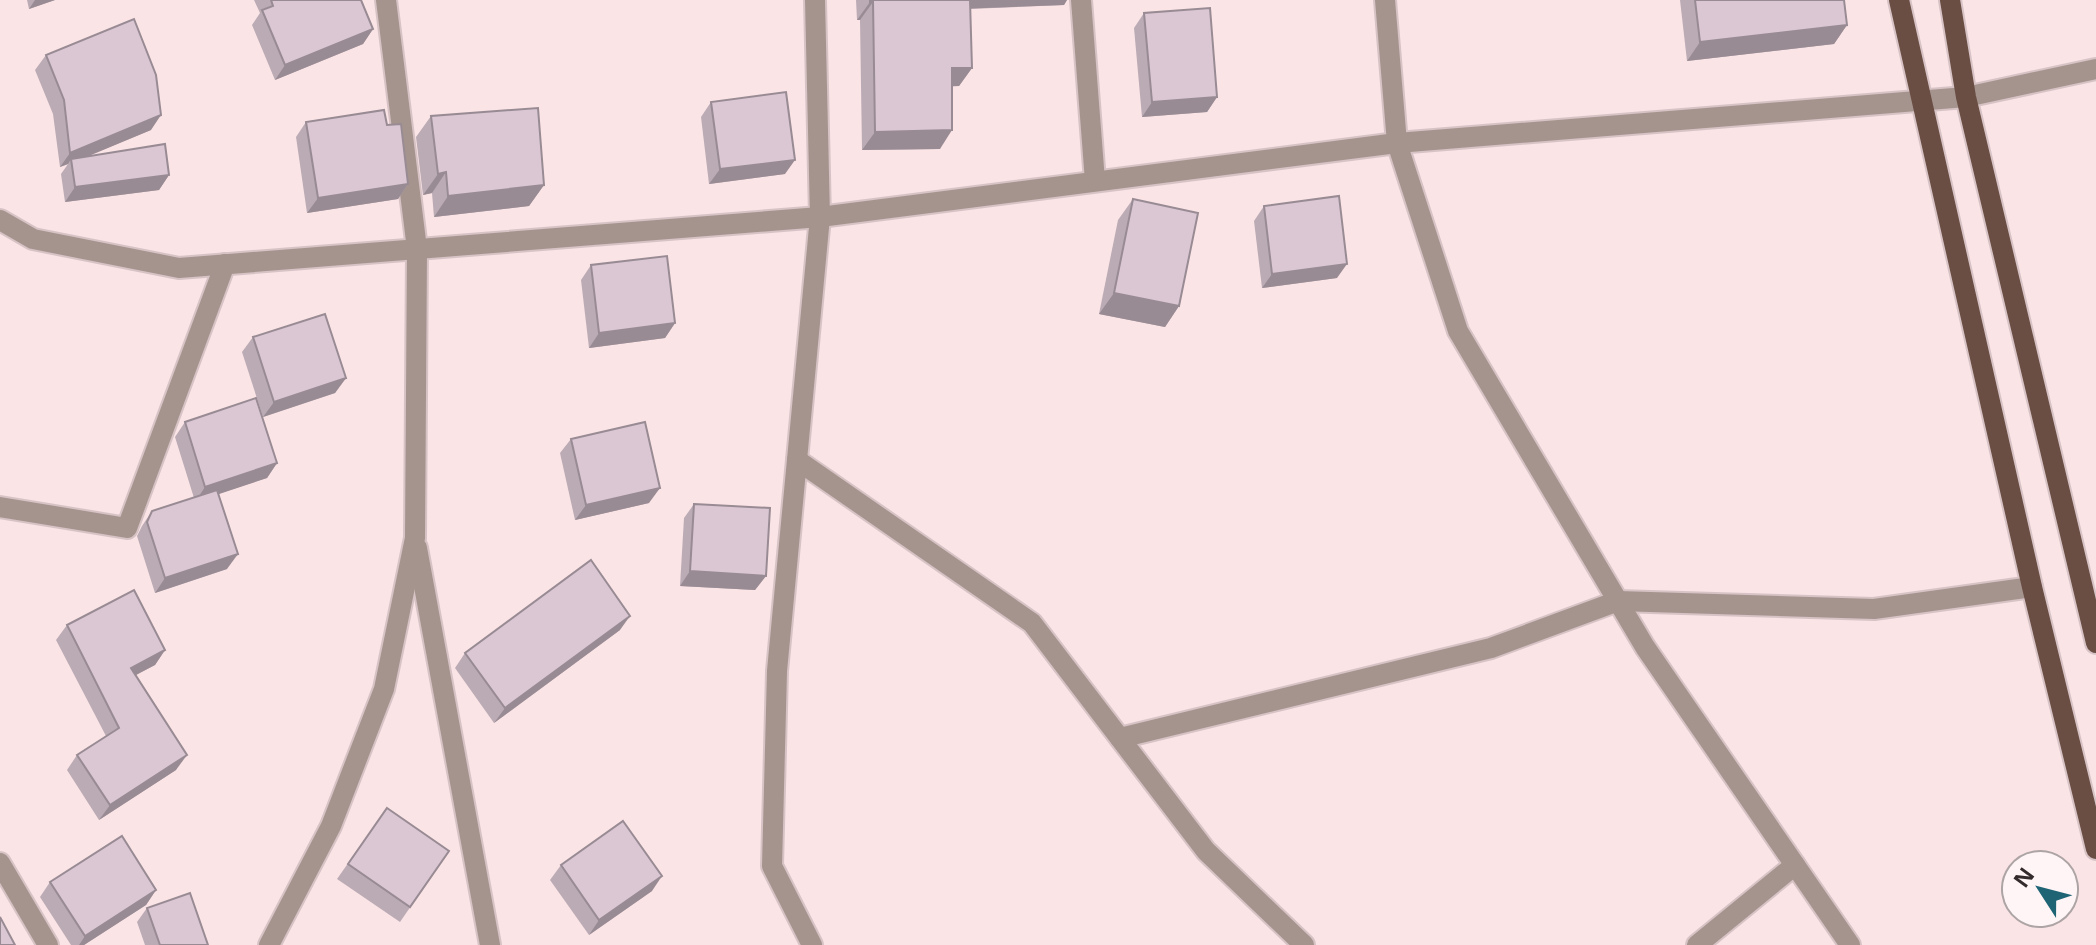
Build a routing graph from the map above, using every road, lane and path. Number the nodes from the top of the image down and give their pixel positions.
1 (386, 0) edge
2 (815, 0) edge
3 (1081, 0) edge
4 (1385, 0) edge
5 (1899, 0) edge
6 (1950, 0) edge
7 (2096, 69) edge
8 (1966, 97) junction
9 (1921, 100) junction
10 (1397, 143) junction
11 (1095, 181) junction
12 (820, 217) junction
13 (0, 220) edge
14 (417, 249) junction
15 (225, 264) junction
16 (797, 460) junction
17 (0, 507) edge
18 (415, 538) junction
19 (2032, 587) junction
20 (1618, 601) junction
21 (2096, 643) edge
22 (1120, 738) junction
23 (2096, 849) edge
24 (0, 863) edge
25 (1795, 865) junction
26 (48, 945) edge
27 (269, 945) edge
28 (490, 945) edge
29 (812, 945) edge
30 (1304, 945) edge
31 (1697, 945) edge
32 (1850, 945) edge

1 - 14 street
2 - 12 street
3 - 11 street
4 - 10 street
5 - 9 main road
6 - 8 main road
7 - 8 street
8 - 9 street
8 - 21 main road
9 - 10 street
9 - 19 main road
10 - 11 street
10 - 20 street
11 - 12 street
12 - 14 street
12 - 16 street
13 - 15 street
14 - 15 street
14 - 18 street
15 - 17 street
16 - 22 street
16 - 29 street
18 - 27 street
18 - 28 street
19 - 20 street
19 - 23 main road
20 - 22 street
20 - 25 street
22 - 30 street
24 - 26 street
25 - 31 street
25 - 32 street

